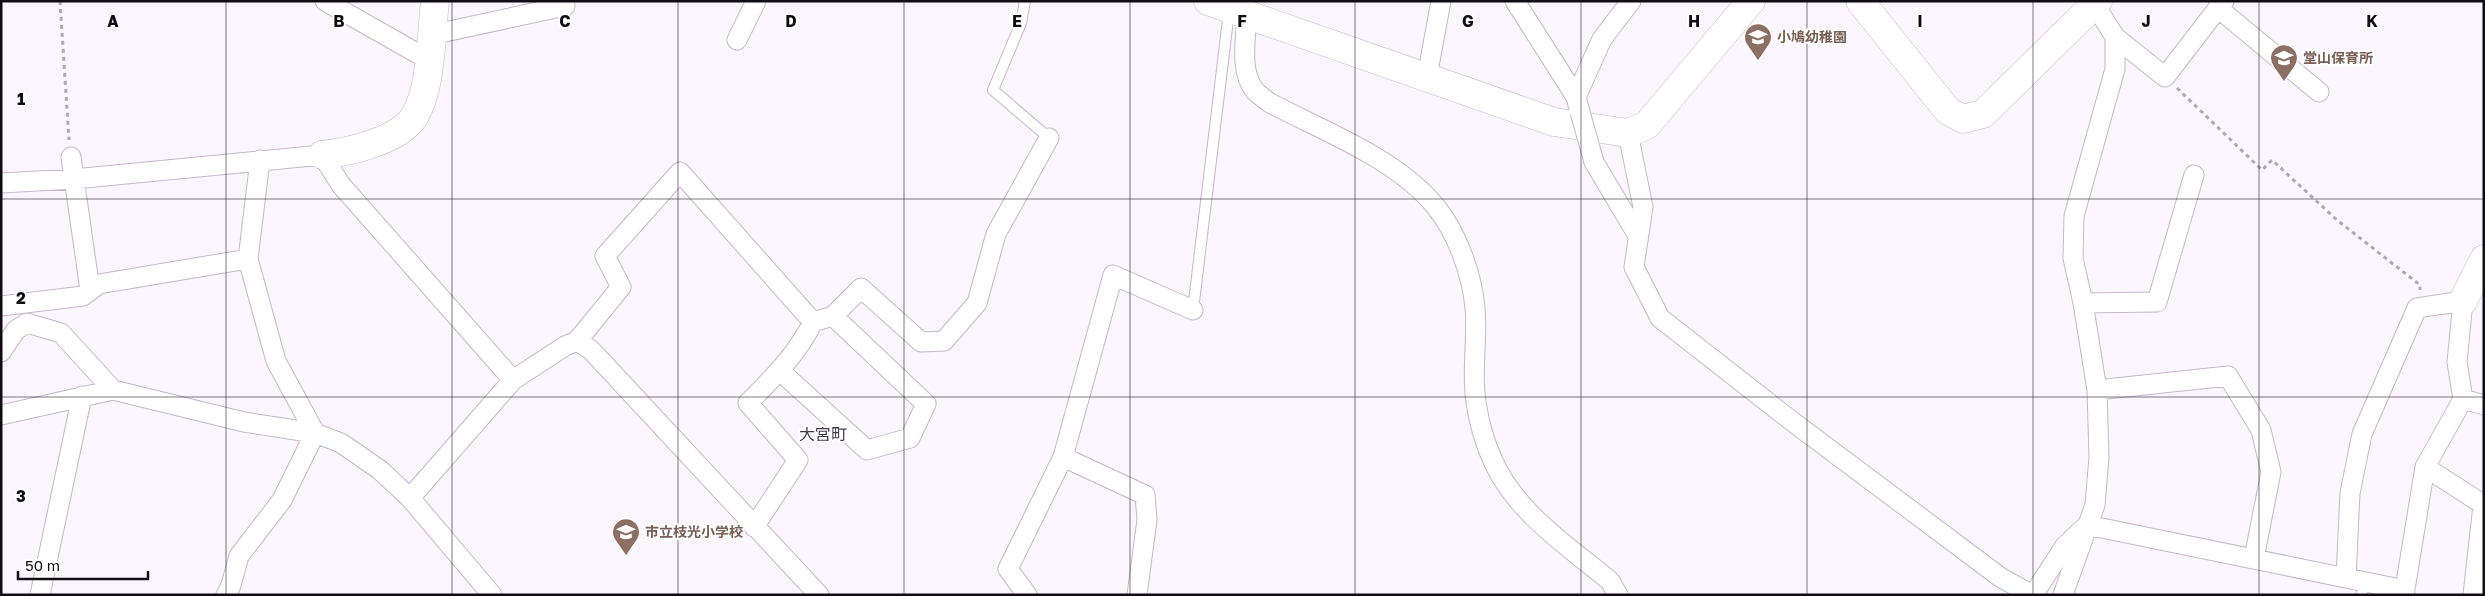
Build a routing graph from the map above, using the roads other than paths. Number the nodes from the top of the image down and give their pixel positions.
1 (325, 1) edge
2 (435, 1) edge
3 (756, 1) edge
4 (1025, 1) edge
5 (1441, 1) edge
6 (1631, 1) edge
7 (1751, 1) edge
8 (1860, 1) edge
9 (1519, 2) edge
10 (2097, 3) edge
11 (2221, 5) edge
12 (565, 6) dead end
13 (1229, 6) edge
14 (2115, 37) junction
15 (737, 40) dead end
16 (430, 47) junction
17 (1427, 77) junction
18 (2319, 92) dead end
19 (1578, 105) junction
20 (1628, 133) junction
21 (1048, 138) joint
22 (322, 155) junction
23 (71, 157) road end
24 (260, 160) junction
25 (2194, 175) dead end
26 (74, 179) junction
27 (1, 182) edge
28 (1638, 236) junction
29 (248, 259) junction
30 (2484, 259) edge
31 (90, 290) junction
32 (2463, 301) junction
33 (2083, 303) junction
34 (1, 306) edge
35 (1193, 310) joint
36 (833, 316) junction
37 (813, 322) junction
38 (577, 342) junction
39 (1, 352) edge
40 (780, 370) junction
41 (513, 380) junction
42 (113, 390) junction
43 (2097, 390) junction
44 (82, 396) junction
45 (2463, 399) junction
46 (2484, 404) edge
47 (1, 415) edge
48 (315, 433) junction
49 (1063, 458) junction
50 (2425, 467) junction
51 (410, 498) junction
52 (2484, 505) edge
53 (2087, 525) junction
54 (754, 527) junction
55 (2254, 558) junction
56 (2346, 578) junction
57 (2364, 588) edge
58 (2404, 592) edge
59 (40, 595) edge
60 (226, 595) edge
61 (492, 595) edge
62 (819, 595) edge
63 (1027, 595) edge
64 (1137, 595) edge
65 (1618, 595) edge
66 (2033, 595) edge
67 (2063, 595) edge
68 (2473, 595) edge

1 - 16 street
2 - 16 street
3 - 15 street
4 - 21 lane
5 - 17 street
6 - 19 street
7 - 20 street
8 - 10 street
9 - 19 street
10 - 14 street
11 - 14 street
11 - 18 street
12 - 16 street
13 - 17 street
13 - 35 lane
13 - 65 street
14 - 33 street
16 - 22 street
17 - 20 street
19 - 28 street, bridge
20 - 28 street
21 - 36 street
22 - 24 street
22 - 41 street
23 - 26 street
24 - 26 street
24 - 29 street
25 - 33 street
26 - 27 street
26 - 31 street
28 - 66 street
29 - 31 street
29 - 48 street
30 - 32 street
31 - 34 street
32 - 45 street
32 - 56 street
33 - 43 street
35 - 49 street
36 - 37 street
36 - 40 street
37 - 38 street
37 - 40 street
38 - 41 street
38 - 54 street
39 - 42 street
40 - 54 street
41 - 51 street
42 - 44 street
42 - 48 street
43 - 53 street
43 - 55 street
44 - 47 street
44 - 59 street
45 - 46 street
45 - 50 street
48 - 51 street
48 - 60 street
49 - 63 street
49 - 64 street
50 - 52 street
50 - 58 street
51 - 61 street
52 - 68 street
53 - 55 street
53 - 66 street
53 - 67 street
54 - 62 street
55 - 56 street
56 - 57 street
57 - 58 street

